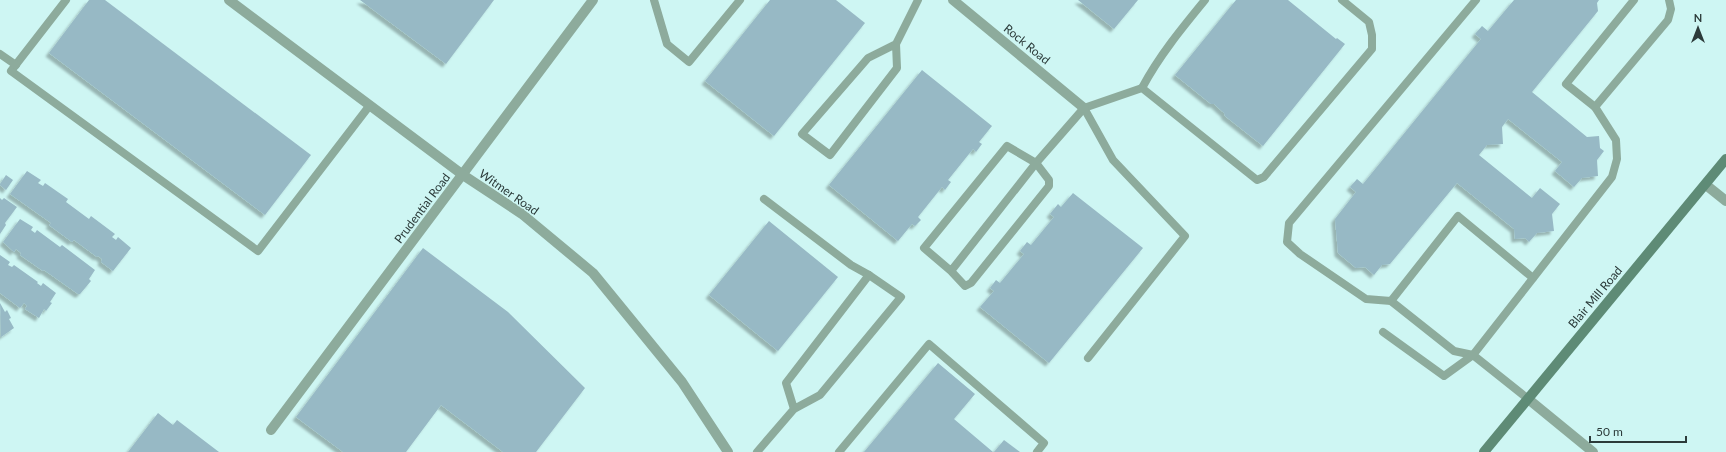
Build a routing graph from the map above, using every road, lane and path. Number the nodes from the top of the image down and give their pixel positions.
1 (66, 0) edge
2 (229, 0) edge
3 (593, 0) edge
4 (654, 0) edge
5 (740, 0) edge
6 (918, 0) edge
7 (953, 0) edge
8 (1205, 0) edge
9 (1342, 0) edge
10 (1476, 0) edge
11 (1634, 0) edge
12 (1669, 0) edge
13 (896, 44) junction
14 (0, 54) edge
15 (16, 65) junction
16 (1142, 88) junction
17 (370, 105) junction
18 (1595, 107) junction
19 (1084, 108) junction
20 (1726, 159) edge
21 (1036, 163) junction
22 (463, 175) junction
23 (1706, 185) junction
24 (764, 199) dead end
25 (1726, 201) edge
26 (951, 272) junction
27 (869, 275) junction
28 (1533, 278) junction
29 (1391, 301) junction
30 (1383, 332) dead end
31 (1473, 356) junction
32 (1088, 358) dead end
33 (1527, 398) junction
34 (794, 410) junction
35 (271, 430) dead end
36 (728, 452) edge
37 (757, 452) edge
38 (839, 452) edge
39 (1037, 452) edge
40 (1484, 452) edge
41 (1592, 452) edge

1 - 15 lane
2 - 17 street, Witmer Road
3 - 22 street, Prudential Road
4 - 5 lane
6 - 13 lane
7 - 19 street, Rock Road
8 - 16 lane
9 - 16 lane
10 - 29 lane
11 - 18 lane
12 - 18 lane
13 - 13 lane
14 - 15 lane
15 - 17 lane
16 - 19 lane
17 - 22 street, Witmer Road
18 - 28 lane
19 - 21 lane
19 - 32 lane
20 - 23 main road, Blair Mill Road
21 - 26 lane
21 - 26 lane
21 - 26 lane
22 - 35 street, Prudential Road
22 - 36 street, Witmer Road
23 - 25 street
23 - 33 main road, Blair Mill Road
24 - 27 lane
27 - 34 lane
27 - 34 lane
28 - 29 lane
28 - 31 lane
29 - 31 lane
30 - 31 lane
31 - 33 lane
33 - 40 main road, Blair Mill Road
33 - 41 street
34 - 37 lane
38 - 39 lane

